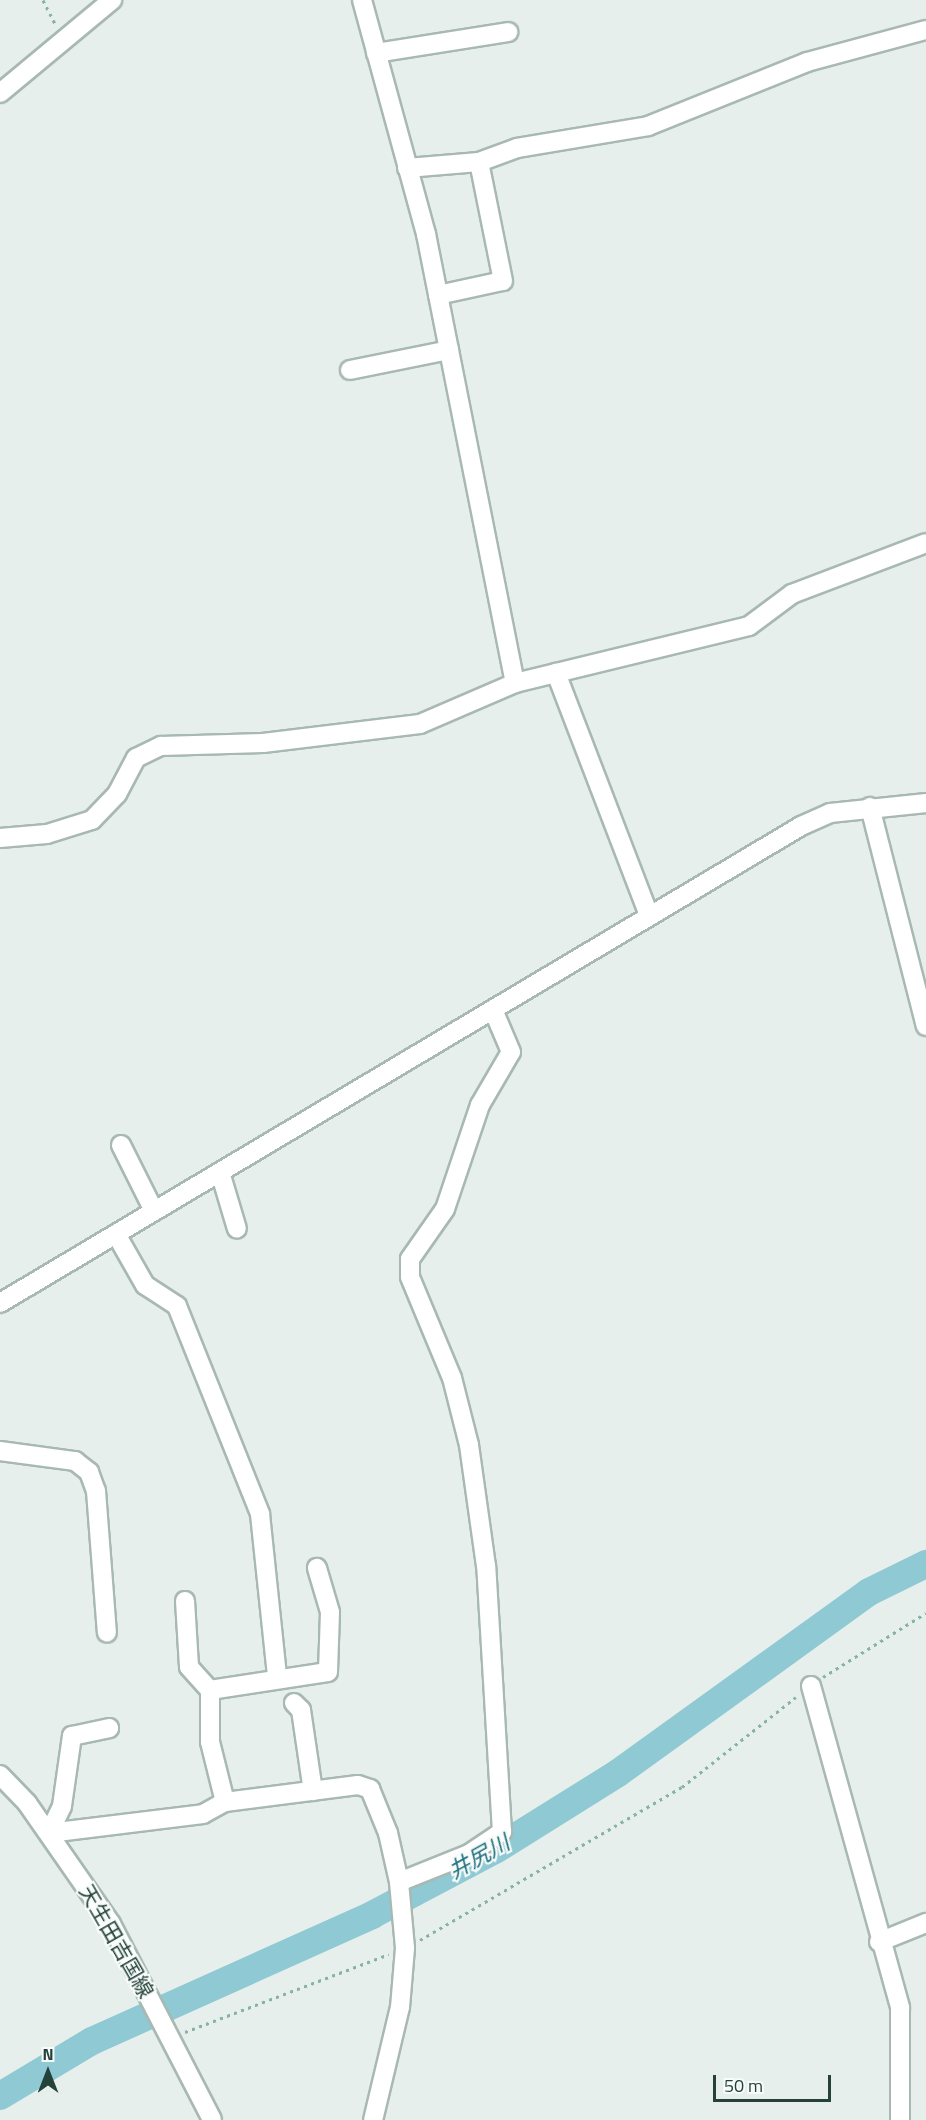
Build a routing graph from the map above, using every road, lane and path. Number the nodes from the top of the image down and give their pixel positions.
1 (43, 0) edge
2 (112, 0) edge
3 (362, 0) edge
4 (926, 30) edge
5 (508, 32) dead end
6 (63, 39) junction
7 (376, 54) junction
8 (0, 93) edge
9 (479, 162) junction
10 (407, 168) junction
11 (438, 295) junction
12 (449, 350) junction
13 (350, 370) dead end
14 (926, 543) edge
15 (556, 673) junction
16 (515, 683) junction
17 (926, 803) edge
18 (870, 807) junction
19 (0, 838) edge
20 (649, 915) junction
21 (494, 1012) junction
22 (926, 1026) edge
23 (121, 1145) dead end
24 (220, 1172) junction
25 (154, 1211) junction
26 (237, 1229) dead end
27 (116, 1234) junction
28 (0, 1303) edge
29 (0, 1451) edge
30 (317, 1568) dead end
31 (185, 1601) dead end
32 (926, 1613) edge
33 (107, 1633) dead end
34 (277, 1677) junction
35 (811, 1686) junction
36 (210, 1690) junction
37 (294, 1703) dead end
38 (109, 1728) dead end
39 (0, 1775) edge
40 (313, 1791) junction
41 (225, 1802) junction
42 (50, 1833) junction
43 (399, 1884) junction
44 (926, 1923) edge
45 (879, 1942) junction
46 (405, 1948) junction
47 (171, 2037) junction
48 (212, 2120) edge
49 (373, 2120) edge
50 (900, 2120) edge

1 - 6 path
2 - 6 street
3 - 7 street
4 - 9 street
5 - 7 street
6 - 8 street
7 - 10 street
9 - 10 street
9 - 11 street
10 - 11 street
11 - 12 street
12 - 13 street
12 - 16 street
14 - 15 street
15 - 16 street
15 - 20 street
16 - 19 street
17 - 18 street
18 - 20 street
18 - 22 street
20 - 21 street
21 - 24 street
21 - 43 street
23 - 25 street
24 - 25 street
24 - 26 street
25 - 27 street
27 - 28 street
27 - 34 street
29 - 33 street
30 - 34 street
31 - 36 street
32 - 35 path
34 - 36 street
35 - 45 street
35 - 46 path
36 - 41 street
37 - 40 street
38 - 42 street
39 - 42 street, 天生田吉国線
40 - 41 street
40 - 43 street
41 - 42 street
42 - 47 street, 天生田吉国線
43 - 46 street
44 - 45 street
45 - 50 street
46 - 47 path
46 - 49 street
47 - 48 street, 天生田吉国線

